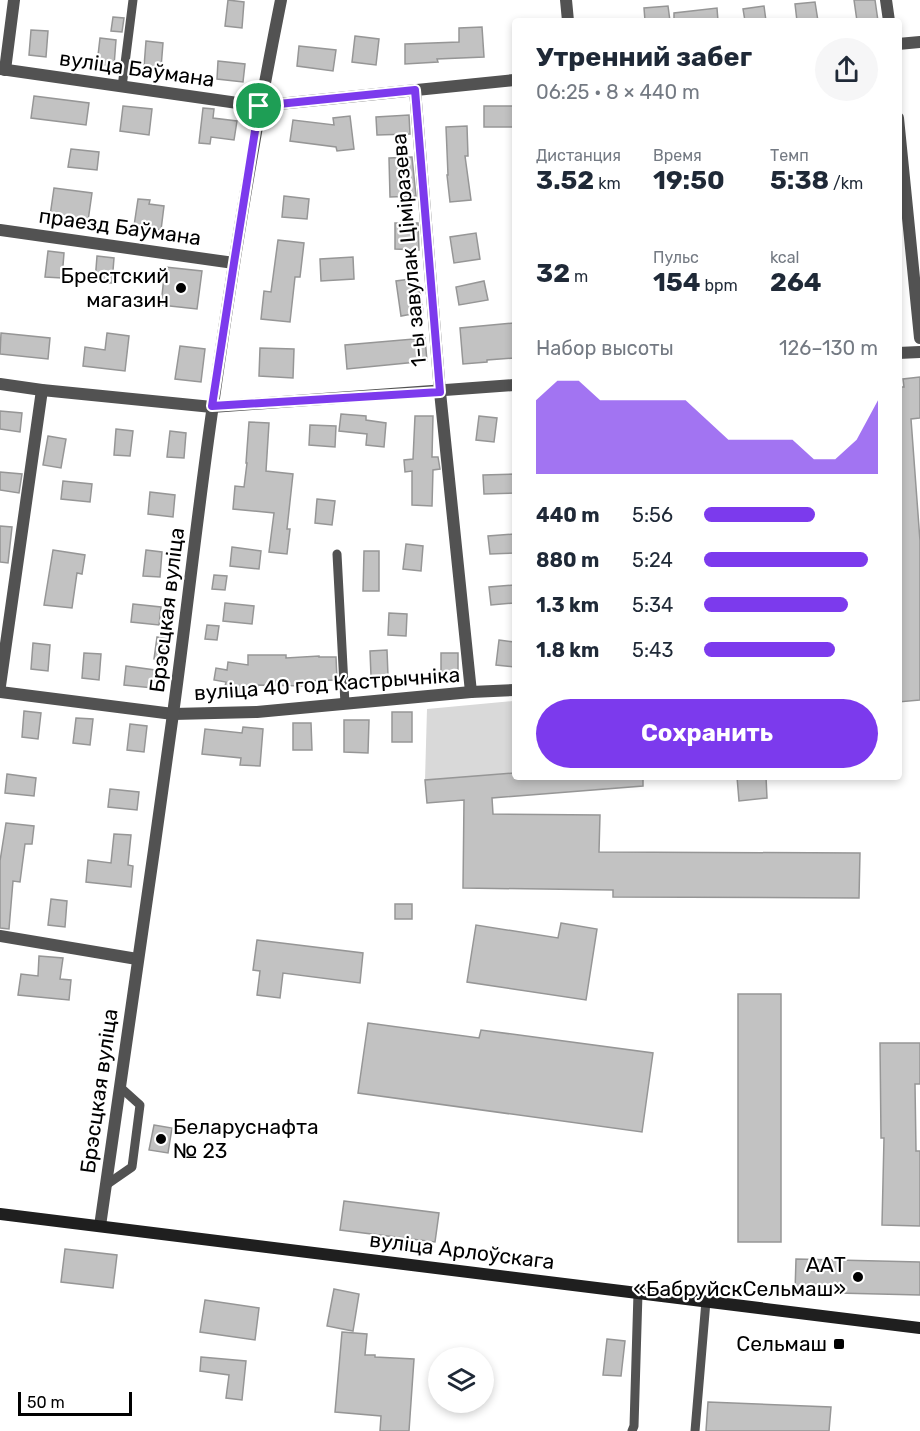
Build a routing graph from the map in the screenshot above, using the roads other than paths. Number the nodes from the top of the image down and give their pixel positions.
1 (14, 0) edge
2 (133, 0) edge
3 (281, 0) edge
4 (566, 0) edge
5 (886, 0) edge
6 (568, 18) edge
7 (889, 18) edge
8 (920, 42) edge
9 (902, 44) edge
10 (3, 70) edge
11 (512, 80) edge
12 (122, 87) junction
13 (415, 90) junction
14 (259, 106) junction
15 (902, 158) edge
16 (0, 230) edge
17 (234, 263) junction
18 (920, 338) edge
19 (920, 352) edge
20 (902, 353) edge
21 (0, 384) edge
22 (512, 385) edge
23 (42, 390) junction
24 (440, 392) junction
25 (212, 406) junction
26 (337, 554) dead end
27 (0, 686) edge
28 (512, 690) edge
29 (0, 692) edge
30 (471, 692) junction
31 (345, 704) junction
32 (173, 714) junction
33 (0, 936) edge
34 (137, 959) junction
35 (120, 1087) junction
36 (106, 1185) junction
37 (0, 1214) edge
38 (100, 1226) junction
39 (638, 1293) junction
40 (706, 1301) junction
41 (920, 1328) edge
42 (632, 1431) edge
43 (695, 1431) edge

1 - 10 street, вуліца Баўмана
2 - 12 lane
3 - 14 street, Брэсцкая вуліца
4 - 6 street
5 - 7 street
8 - 9 street
10 - 12 street, вуліца Баўмана
11 - 13 street, вуліца Баўмана
12 - 14 street, вуліца Баўмана
13 - 14 street, вуліца Баўмана
13 - 24 street, 1-ы завулак Ціміразева
14 - 17 street, Брэсцкая вуліца
15 - 18 street
16 - 17 street, праезд Баўмана
17 - 25 street, Брэсцкая вуліца
19 - 20 street
21 - 23 street
22 - 24 street
23 - 25 street
23 - 27 street
24 - 25 street
24 - 30 street, 1-ы завулак Ціміразева
25 - 32 street, Брэсцкая вуліца
26 - 31 lane
28 - 30 street, вуліца 40 год Кастрычніка
29 - 32 street, вуліца 40 год Кастрычніка
30 - 31 street, вуліца 40 год Кастрычніка
31 - 32 street, вуліца 40 год Кастрычніка
32 - 34 street, Брэсцкая вуліца
33 - 34 street
34 - 35 street, Брэсцкая вуліца
35 - 36 street, Брэсцкая вуліца
35 - 36 lane
36 - 38 street, Брэсцкая вуліца
37 - 38 street, вуліца Арлоўскага
38 - 39 street, вуліца Арлоўскага
39 - 40 street, вуліца Арлоўскага
39 - 42 lane
40 - 41 street, вуліца Арлоўскага
40 - 43 lane

